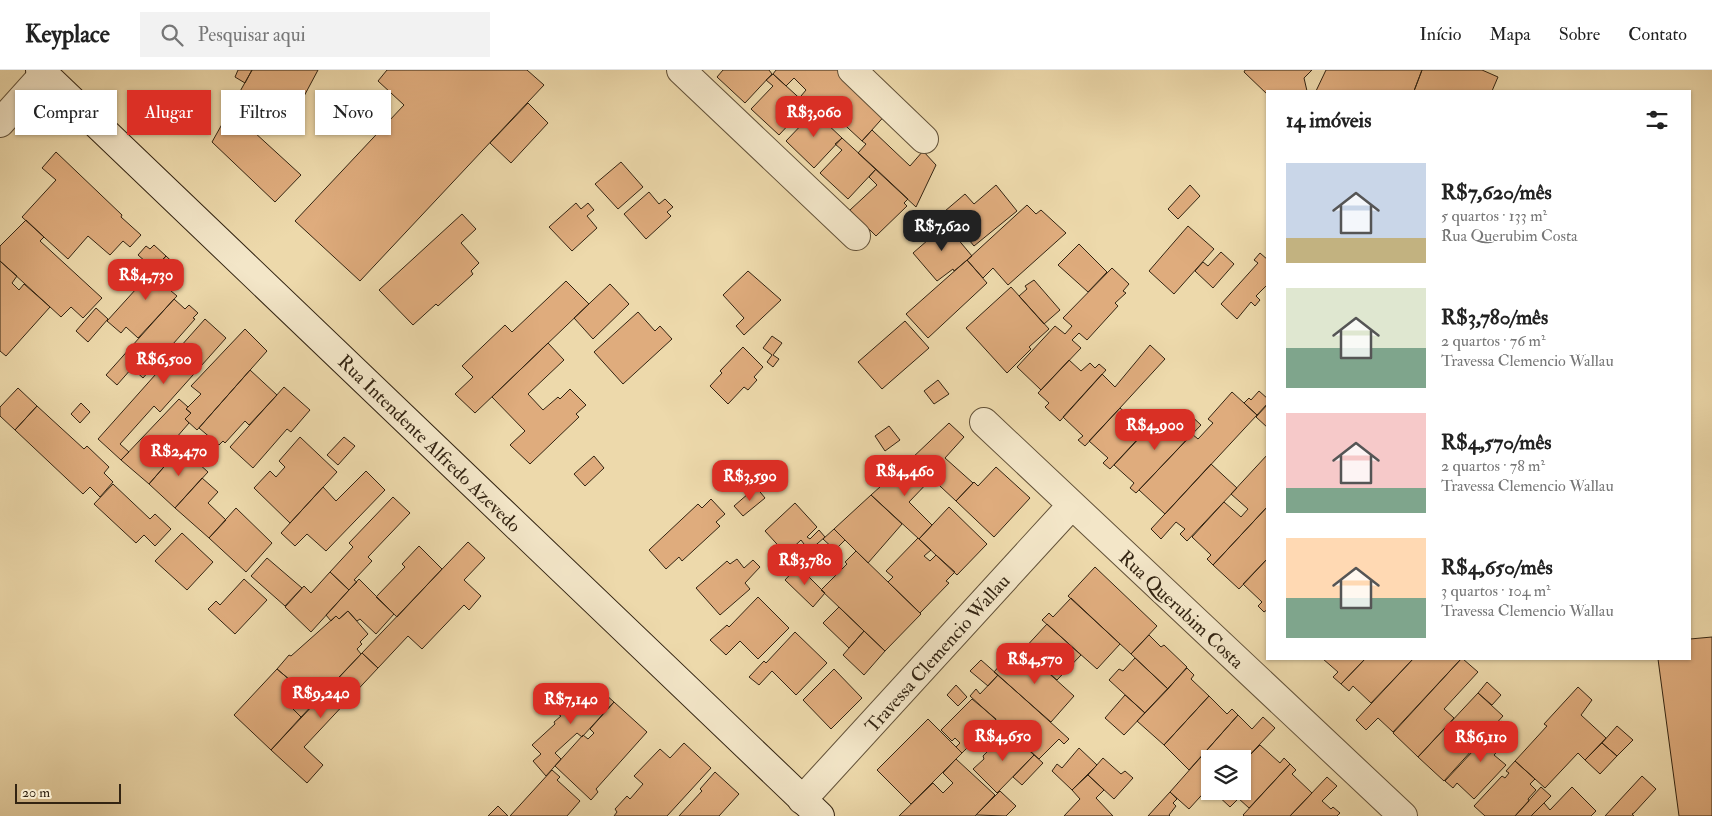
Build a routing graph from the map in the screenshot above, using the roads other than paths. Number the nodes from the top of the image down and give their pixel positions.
1 (681, 70) edge
2 (852, 70) edge
3 (42, 72) edge
4 (0, 123) edge
5 (924, 139) dead end
6 (856, 236) dead end
7 (984, 422) dead end
8 (1071, 506) junction
9 (811, 808) edge
10 (1403, 816) edge

1 - 6 street
2 - 5 street
3 - 4 street
3 - 9 street, Rua Intendente Alfredo Azevedo
7 - 8 street, Rua Querubim Costa
8 - 9 street, Travessa Clemencio Wallau
8 - 10 street, Rua Querubim Costa

